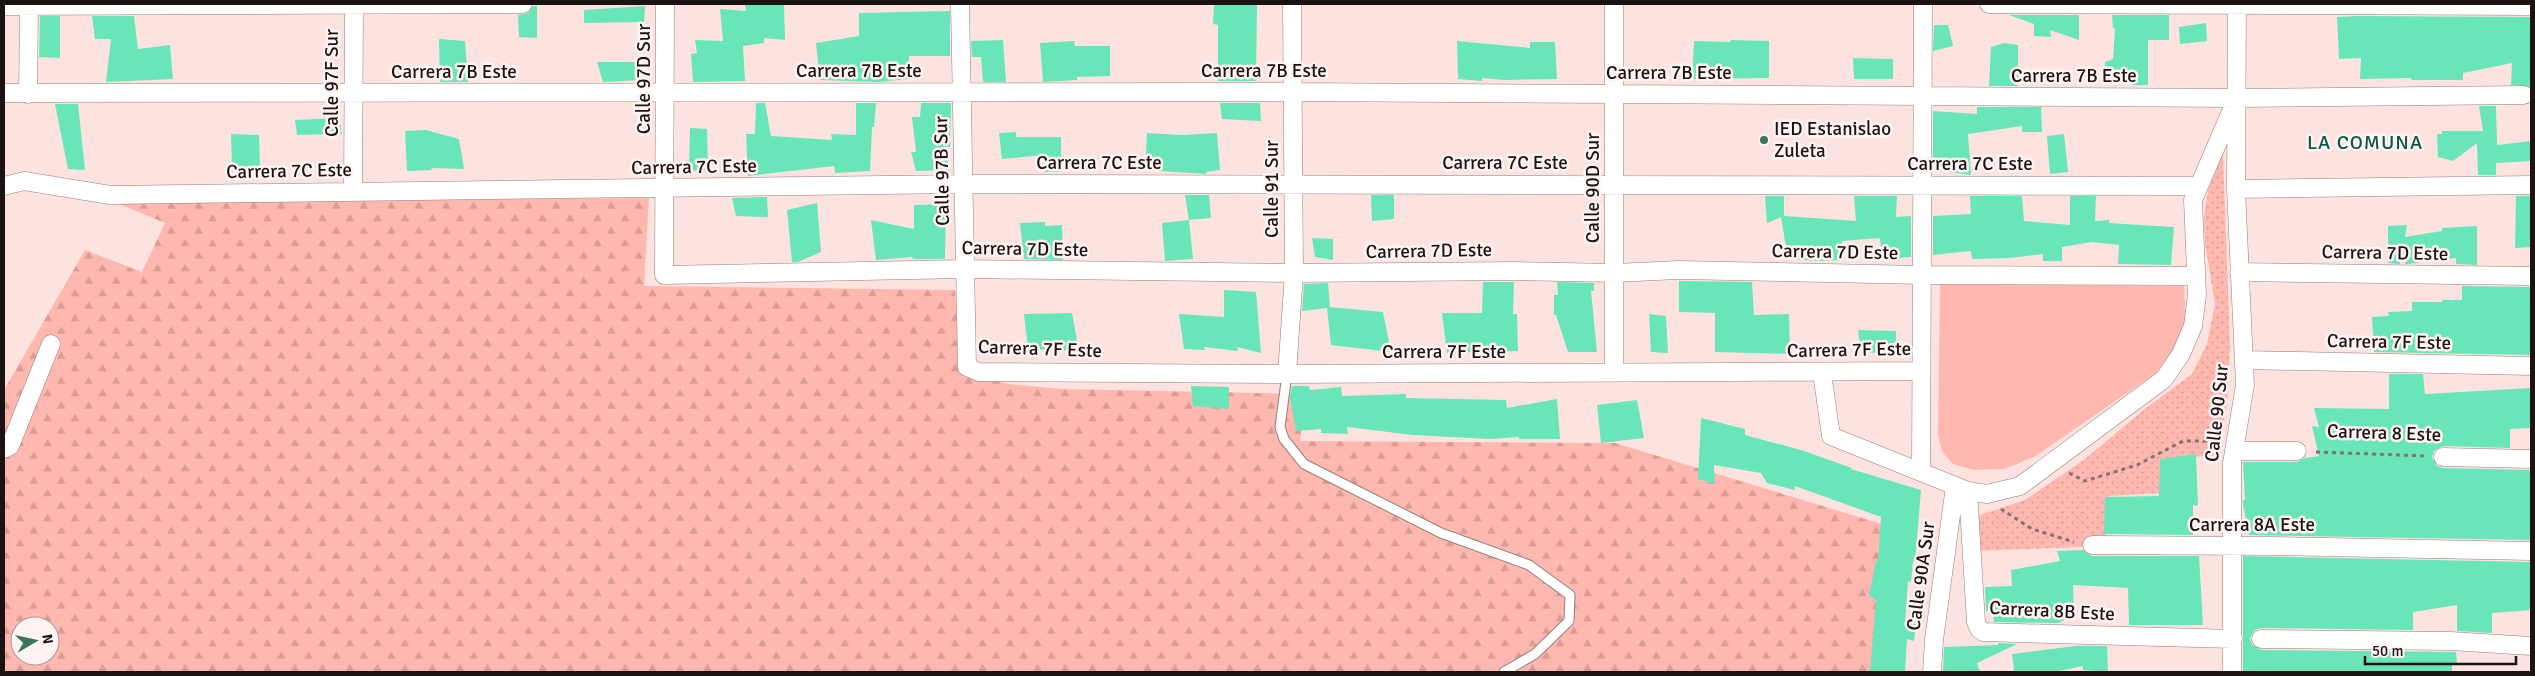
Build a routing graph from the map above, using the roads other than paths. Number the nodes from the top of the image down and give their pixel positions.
1 (354, 4) edge
2 (523, 4) edge
3 (666, 4) edge
4 (960, 4) edge
5 (1292, 4) edge
6 (1614, 4) edge
7 (1923, 4) edge
8 (1989, 4) edge
9 (2237, 4) edge
10 (4, 6) edge
11 (29, 6) junction
12 (2531, 6) edge
13 (962, 92) junction
14 (1293, 92) junction
15 (353, 93) junction
16 (665, 93) junction
17 (4, 94) edge
18 (28, 94) junction
19 (1614, 94) junction
20 (2524, 95) dead end
21 (1922, 96) junction
22 (2237, 98) junction
23 (1294, 183) junction
24 (964, 184) junction
25 (1614, 184) junction
26 (1922, 185) junction
27 (2531, 185) edge
28 (2197, 186) junction
29 (4, 188) edge
30 (665, 189) junction
31 (2236, 189) junction
32 (353, 192) junction
33 (965, 269) junction
34 (2239, 272) junction
35 (1294, 273) junction
36 (1615, 273) junction
37 (664, 275) joint
38 (1922, 275) junction
39 (2195, 276) junction
40 (2531, 276) edge
41 (51, 344) dead end
42 (2245, 360) junction
43 (2531, 366) edge
44 (967, 368) joint
45 (1921, 371) junction
46 (1614, 373) junction
47 (1822, 373) junction
48 (1287, 374) junction
49 (2236, 445) junction
50 (4, 449) edge
51 (2297, 451) road end
52 (2444, 456) road end
53 (2531, 459) edge
54 (1921, 472) junction
55 (1962, 488) junction
56 (2092, 546) road end
57 (2232, 546) junction
58 (2531, 551) edge
59 (2233, 639) junction
60 (2261, 639) dead end
61 (2531, 646) edge
62 (1504, 672) edge
63 (1932, 672) edge
64 (2232, 672) edge

1 - 2 street
1 - 11 street
1 - 15 street, Calle 97F Sur
3 - 16 street, Calle 97D Sur
4 - 13 street, Calle 97B Sur
5 - 14 street, Calle 91 Sur
6 - 19 street, Calle 90D Sur
7 - 21 street
8 - 9 street
9 - 12 street
9 - 22 street, Calle 90 Sur
10 - 11 street
11 - 18 street
13 - 14 street, Carrera 7B Este
13 - 16 street, Carrera 7B Este
13 - 24 street, Calle 97B Sur
14 - 19 street, Carrera 7B Este
14 - 23 street, Calle 91 Sur
15 - 16 street, Carrera 7B Este
15 - 18 street, Carrera 7B Este
15 - 32 street, Calle 97F Sur
16 - 30 street, Calle 97D Sur
17 - 18 street, Carrera 7B Este
19 - 21 street, Carrera 7B Este
19 - 25 street, Calle 90D Sur
20 - 22 street, Carrera 7B Este
21 - 22 street, Carrera 7B Este
21 - 26 street
22 - 28 street, Calle 90 Sur
22 - 31 street, Calle 90 Sur
23 - 24 street, Carrera 7C Este
23 - 25 street, Carrera 7C Este
23 - 35 street, Calle 91 Sur
24 - 30 street, Carrera 7C Este
24 - 33 street, Calle 97B Sur
25 - 26 street, Carrera 7C Este
25 - 36 street, Calle 90D Sur
26 - 28 street, Carrera 7C Este
26 - 38 street
27 - 31 street
28 - 39 street, Calle 90 Sur
29 - 32 street, Carrera 7C Este
30 - 32 street, Carrera 7C Este
30 - 37 street, Calle 97D Sur
31 - 34 street, Calle 90 Sur
33 - 35 street, Carrera 7D Este
33 - 37 street, Carrera 7D Este
33 - 44 street, Calle 97B Sur
34 - 40 street, Carrera 7D Este
34 - 42 street, Calle 90 Sur
35 - 36 street, Carrera 7D Este
35 - 48 street, Calle 91 Sur
36 - 38 street, Carrera 7D Este
36 - 46 street, Calle 90D Sur
38 - 39 street, Carrera 7D Este
38 - 45 street
39 - 55 street, Calle 90 Sur
41 - 50 street
42 - 43 street, Carrera 7F Este
42 - 49 street, Calle 90 Sur
44 - 48 street, Carrera 7F Este
45 - 47 street, Carrera 7F Este
45 - 54 street
46 - 47 street, Carrera 7F Este
46 - 48 street, Carrera 7F Este
47 - 54 street
48 - 62 lane
49 - 51 street
49 - 57 street, Calle 90 Sur
52 - 53 street, Carrera 8 Este
54 - 55 street
55 - 59 street, Carrera 8B Este
55 - 63 street, Calle 90A Sur
56 - 57 street, Carrera 8A Este
57 - 58 street, Carrera 8A Este
57 - 59 street, Calle 90 Sur
59 - 64 street, Calle 90 Sur
60 - 61 street

